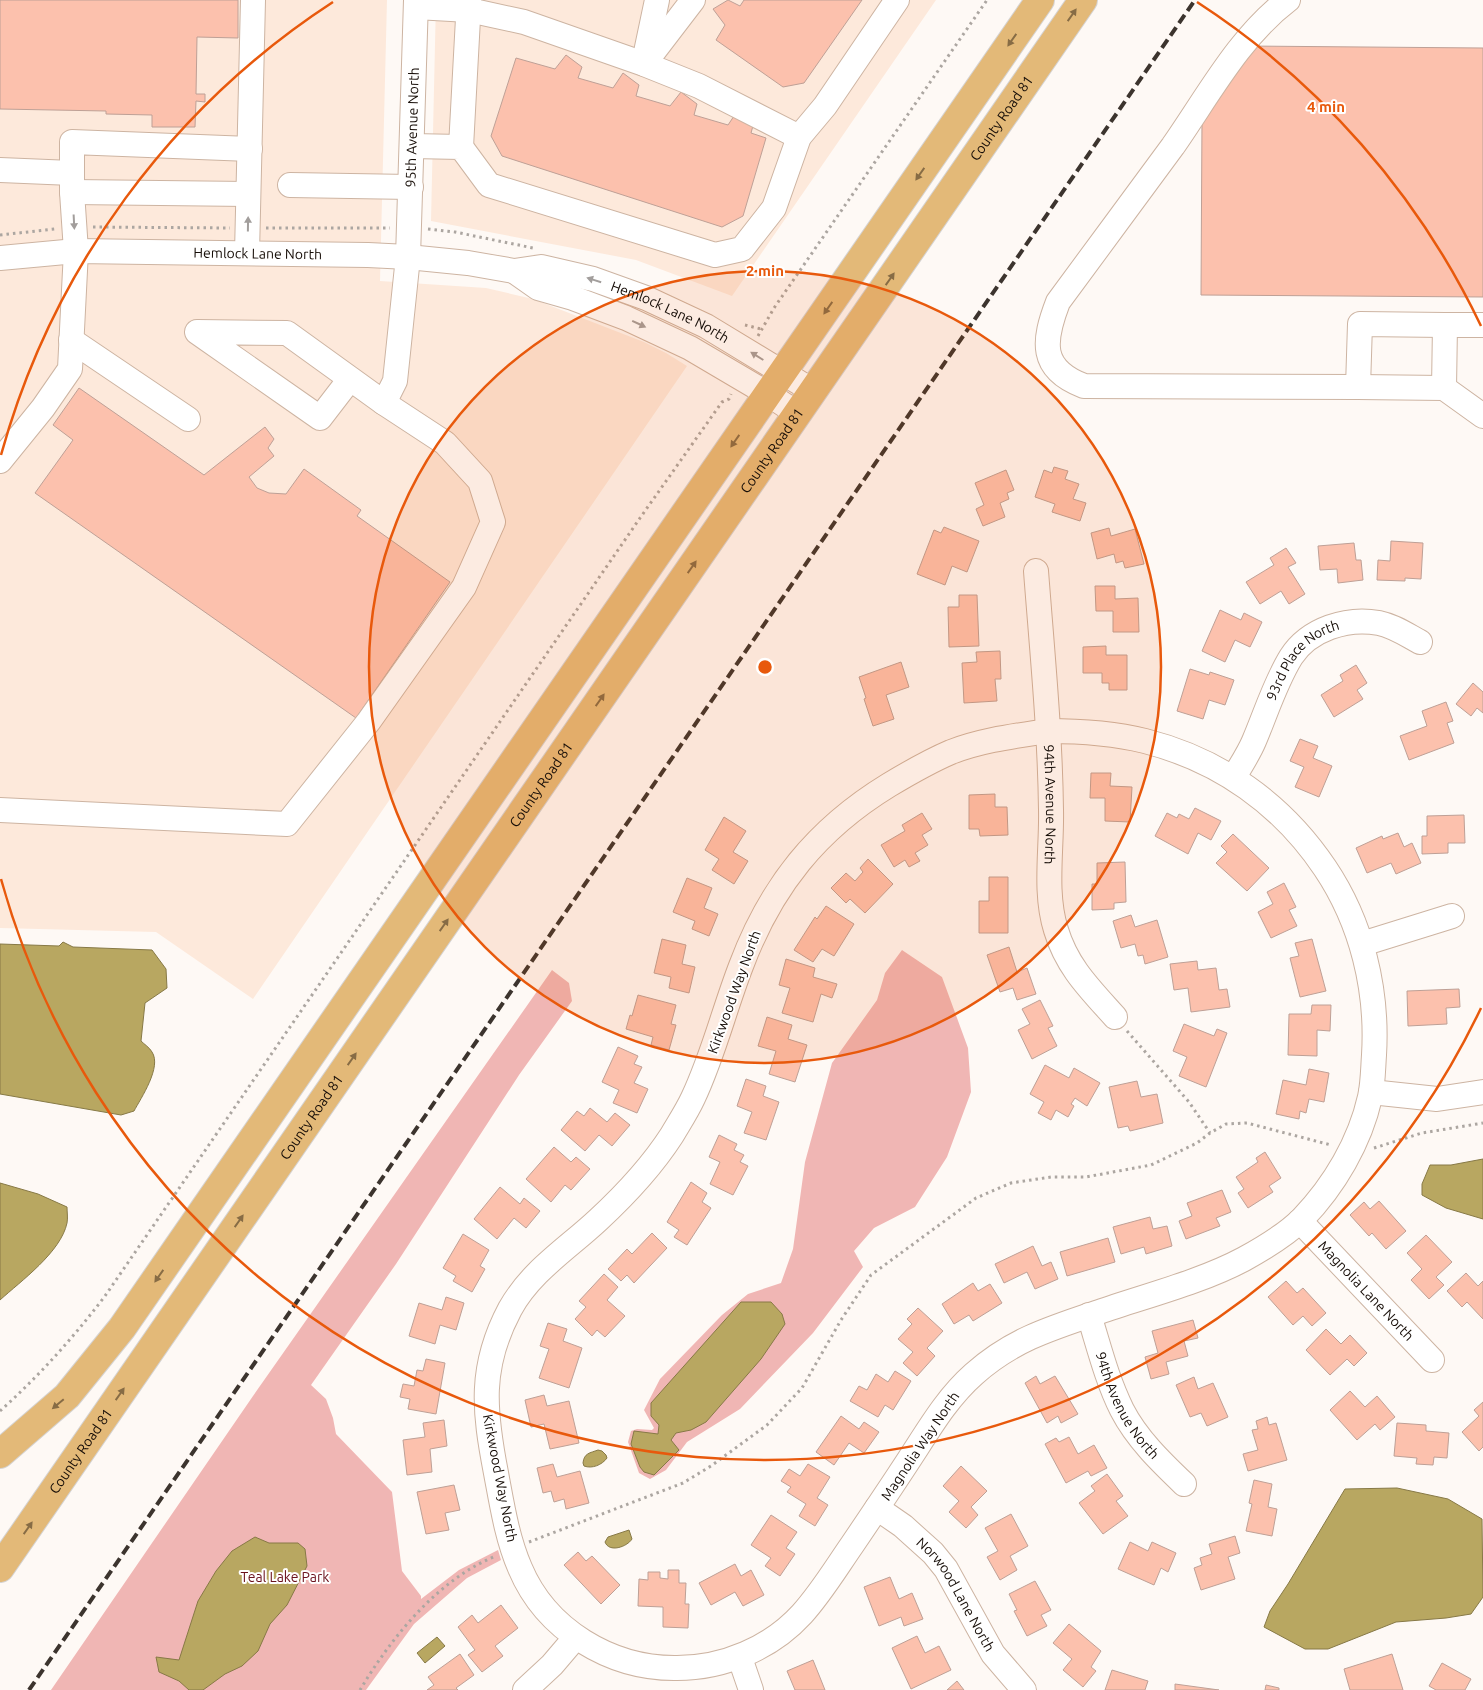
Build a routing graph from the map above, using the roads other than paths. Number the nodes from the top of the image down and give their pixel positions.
1 (253, 0) edge
2 (657, 0) edge
3 (693, 0) edge
4 (898, 0) edge
5 (1040, 0) edge
6 (1083, 0) edge
7 (1288, 0) edge
8 (416, 3) edge
9 (469, 5) edge
10 (644, 64) junction
11 (799, 137) junction
12 (412, 146) junction
13 (461, 146) junction
14 (250, 148) junction
15 (0, 170) edge
16 (72, 183) junction
17 (290, 185) dead end
18 (411, 187) junction
19 (248, 194) junction
20 (76, 251) junction
21 (247, 254) junction
22 (408, 256) junction
23 (0, 258) edge
24 (514, 271) junction
25 (1445, 325) junction
26 (1483, 325) edge
27 (72, 340) junction
28 (350, 379) junction
29 (775, 383) junction
30 (1358, 386) junction
31 (1444, 388) junction
32 (813, 391) junction
33 (384, 403) junction
34 (798, 414) junction
35 (1483, 416) edge
36 (188, 419) dead end
37 (0, 461) edge
38 (1036, 571) dead end
39 (1420, 642) dead end
40 (1047, 731) junction
41 (1234, 777) junction
42 (0, 810) edge
43 (1452, 916) dead end
44 (1362, 944) junction
45 (1115, 1017) road end
46 (1372, 1092) junction
47 (1483, 1092) edge
48 (1300, 1221) junction
49 (1089, 1315) junction
50 (1432, 1360) dead end
51 (0, 1454) edge
52 (1184, 1484) dead end
53 (878, 1508) junction
54 (0, 1568) edge
55 (575, 1638) junction
56 (740, 1658) junction
57 (525, 1690) edge
58 (751, 1690) edge
59 (1024, 1690) edge

1 - 14 street
2 - 10 street
3 - 10 street
4 - 11 street
5 -> 29 highway
32 -> 6 highway, County Road 81
7 - 30 street
8 - 9 street
8 - 12 street, 95th Avenue North
9 - 10 street
9 - 13 street
10 - 11 street
11 - 13 street
12 - 13 street
12 - 18 street, 95th Avenue North
14 - 16 street
14 - 19 street
15 - 16 street
16 - 19 street
16 -> 20 street
17 - 18 street
18 - 22 street, 95th Avenue North
21 -> 19 street
20 - 21 street, Hemlock Lane North
20 - 23 street, Hemlock Lane North
20 - 27 street
21 - 22 street, Hemlock Lane North
22 - 24 street, Hemlock Lane North
22 - 33 street, 95th Avenue North
24 -> 29 street, Hemlock Lane North
29 -> 24 street, Hemlock Lane North
25 - 26 street
25 - 30 street
25 - 31 street
27 - 36 street
27 - 37 street
28 - 28 street
28 - 33 street
29 - 32 street, Hemlock Lane North
29 - 34 street, Hemlock Lane North
29 -> 51 highway
30 - 31 street
31 - 35 street
32 - 34 highway, County Road 81
33 - 42 street
54 -> 34 highway, County Road 81
38 - 40 street, 94th Avenue North
39 - 41 street, 93rd Place North
40 - 41 street, Kirkwood Way North
40 - 45 street, 94th Avenue North
40 - 55 street, Kirkwood Way North
41 - 44 street, Kirkwood Way North
43 - 44 street
44 - 46 street, Kirkwood Way North
46 - 47 street
46 - 48 street, Magnolia Way North
48 - 49 street, Magnolia Way North
48 - 50 street, Magnolia Lane North
49 - 52 street, 94th Avenue North
49 - 53 street, Magnolia Way North
53 - 56 street, Magnolia Way North
53 - 59 street, Norwood Lane North
55 - 56 street, Magnolia Way North
55 - 57 street
56 - 58 street

